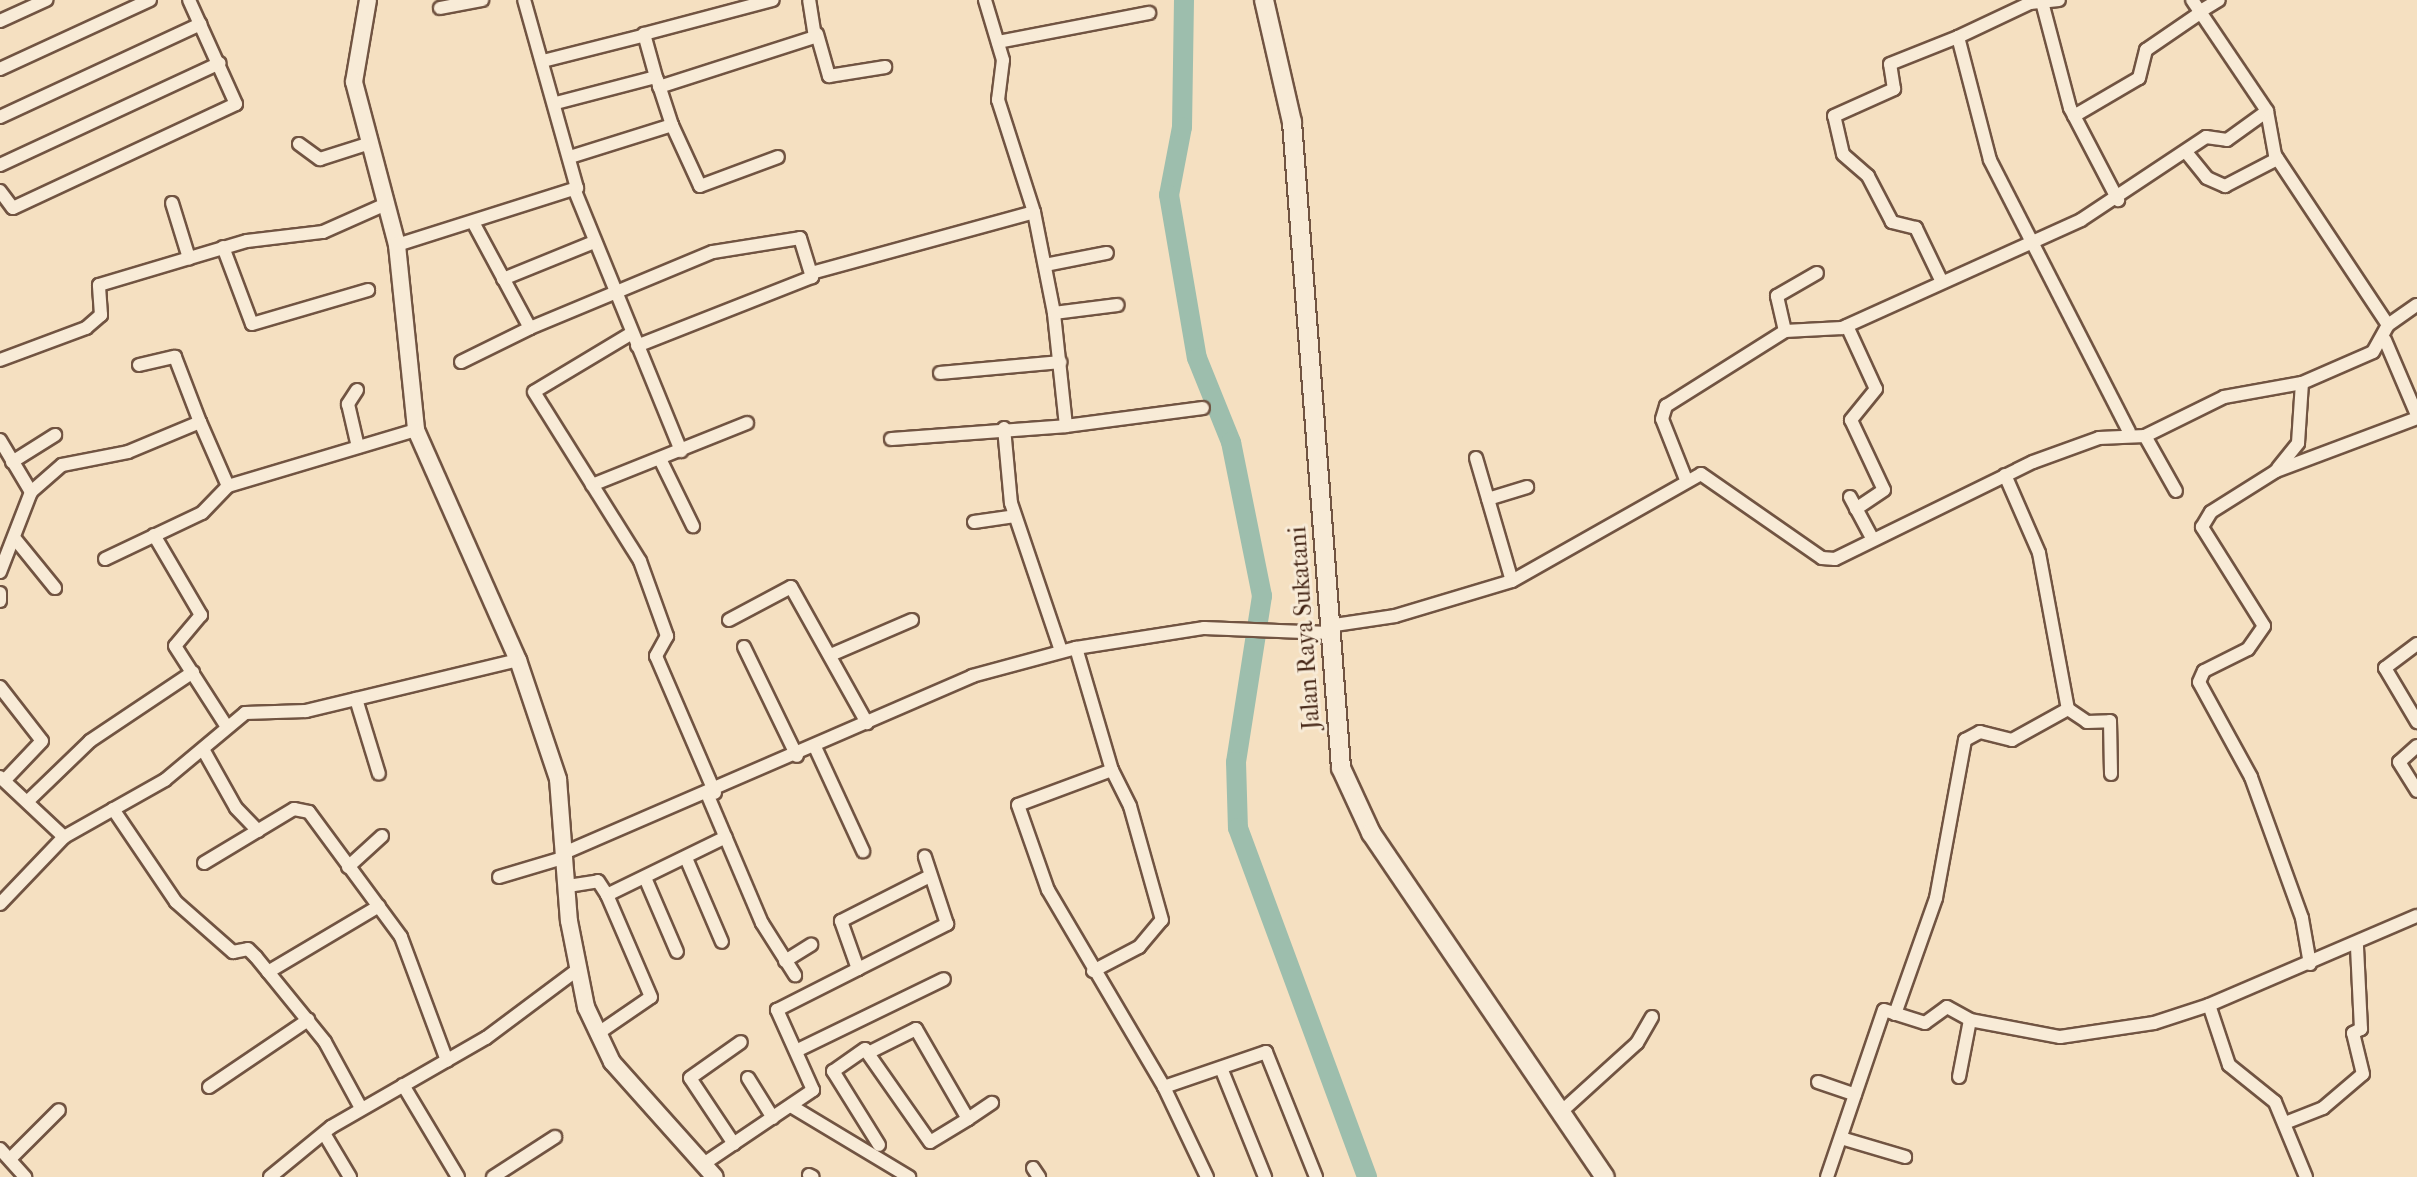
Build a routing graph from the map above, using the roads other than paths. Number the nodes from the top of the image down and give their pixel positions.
1 (46, 0) edge
2 (150, 0) edge
3 (189, 0) edge
4 (368, 0) edge
5 (482, 0) edge
6 (524, 0) edge
7 (773, 0) edge
8 (809, 0) edge
9 (985, 0) edge
10 (1264, 0) edge
11 (2059, 0) edge
12 (2192, 0) edge
13 (2219, 0) edge
14 (2042, 2) edge
15 (440, 8) dead end
16 (1149, 13) dead end
17 (2200, 13) junction
18 (0, 21) edge
19 (200, 24) junction
20 (817, 34) junction
21 (642, 36) junction
22 (1958, 37) junction
23 (998, 42) junction
24 (543, 61) junction
25 (220, 63) junction
26 (885, 67) dead end
27 (0, 69) edge
28 (658, 82) junction
29 (556, 103) junction
30 (2267, 111) junction
31 (2074, 116) junction
32 (0, 117) edge
33 (672, 125) junction
34 (299, 144) dead end
35 (367, 144) junction
36 (2186, 152) junction
37 (570, 157) junction
38 (778, 157) dead end
39 (2277, 159) junction
40 (0, 165) edge
41 (0, 191) edge
42 (575, 191) junction
43 (2118, 200) junction
44 (172, 203) dead end
45 (386, 204) junction
46 (1034, 212) junction
47 (474, 224) junction
48 (594, 242) junction
49 (2028, 244) junction
50 (397, 245) junction
51 (223, 247) junction
52 (1107, 253) dead end
53 (189, 258) junction
54 (1045, 265) junction
55 (815, 272) junction
56 (1817, 273) dead end
57 (503, 279) junction
58 (1941, 280) junction
59 (368, 290) dead end
60 (615, 293) junction
61 (1117, 305) dead end
62 (2417, 305) edge
63 (1054, 313) junction
64 (2388, 325) junction
65 (1847, 326) junction
66 (530, 328) junction
67 (1785, 331) junction
68 (635, 339) junction
69 (2385, 340) junction
70 (0, 360) edge
71 (461, 362) dead end
72 (1060, 362) junction
73 (139, 365) dead end
74 (940, 373) dead end
75 (2302, 383) junction
76 (357, 390) dead end
77 (1203, 408) dead end
78 (2417, 416) edge
79 (200, 422) junction
80 (747, 423) dead end
81 (1066, 426) junction
82 (1004, 428) junction
83 (416, 430) junction
84 (2129, 432) junction
85 (55, 435) dead end
86 (2145, 436) junction
87 (891, 439) dead end
88 (0, 440) edge
89 (358, 447) junction
90 (681, 451) junction
91 (1476, 458) dead end
92 (660, 459) junction
93 (12, 462) junction
94 (2276, 471) junction
95 (2005, 475) junction
96 (1685, 477) junction
97 (592, 485) junction
98 (228, 486) junction
99 (1527, 487) dead end
100 (2176, 491) dead end
101 (31, 492) junction
102 (1488, 499) junction
103 (1015, 516) junction
104 (974, 522) dead end
105 (693, 526) dead end
106 (154, 535) junction
107 (1872, 538) junction
108 (16, 540) junction
109 (105, 559) dead end
110 (0, 572) edge
111 (1512, 581) junction
112 (55, 588) dead end
113 (0, 593) edge
114 (0, 601) edge
115 (729, 620) dead end
116 (912, 620) dead end
117 (1329, 630) junction
118 (2417, 644) edge
119 (744, 647) dead end
120 (1076, 648) junction
121 (1061, 651) junction
122 (833, 654) junction
123 (518, 660) junction
124 (193, 672) junction
125 (0, 687) edge
126 (2411, 698) edge
127 (356, 699) junction
128 (2068, 709) junction
129 (2417, 722) edge
130 (867, 723) junction
131 (225, 724) junction
132 (2417, 746) edge
133 (815, 747) junction
134 (204, 751) junction
135 (797, 756) junction
136 (1112, 770) junction
137 (379, 774) dead end
138 (2111, 774) dead end
139 (3, 778) edge
140 (2417, 791) edge
141 (712, 795) junction
142 (29, 800) junction
143 (113, 809) junction
144 (258, 831) junction
145 (382, 836) dead end
146 (64, 837) junction
147 (726, 837) junction
148 (863, 851) dead end
149 (566, 854) junction
150 (925, 857) dead end
151 (686, 858) junction
152 (204, 863) dead end
153 (348, 867) junction
154 (930, 876) junction
155 (499, 877) dead end
156 (646, 880) junction
157 (568, 886) junction
158 (607, 895) junction
159 (0, 904) edge
160 (379, 906) junction
161 (2417, 916) edge
162 (722, 942) dead end
163 (811, 945) dead end
164 (2357, 946) junction
165 (677, 952) dead end
166 (785, 961) junction
167 (2310, 964) junction
168 (858, 969) junction
169 (577, 970) junction
170 (1093, 971) junction
171 (268, 972) junction
172 (795, 975) dead end
173 (944, 979) dead end
174 (2209, 1005) junction
175 (1895, 1014) junction
176 (1652, 1017) dead end
177 (308, 1020) junction
178 (1970, 1020) junction
179 (597, 1034) junction
180 (741, 1042) dead end
181 (798, 1050) junction
182 (872, 1051) junction
183 (447, 1061) junction
184 (1221, 1068) junction
185 (835, 1076) junction
186 (1959, 1077) dead end
187 (748, 1078) dead end
188 (1818, 1082) dead end
189 (403, 1085) junction
190 (209, 1087) dead end
191 (814, 1087) junction
192 (1164, 1087) junction
193 (1855, 1095) junction
194 (992, 1103) dead end
195 (791, 1106) junction
196 (361, 1108) junction
197 (59, 1110) dead end
198 (1562, 1111) junction
199 (773, 1118) junction
200 (968, 1119) junction
201 (2285, 1123) junction
202 (325, 1135) junction
203 (555, 1137) dead end
204 (1841, 1138) junction
205 (734, 1144) junction
206 (879, 1145) dead end
207 (0, 1149) edge
208 (1905, 1157) dead end
209 (10, 1159) junction
210 (884, 1163) junction
211 (702, 1165) junction
212 (25, 1177) edge
213 (270, 1177) edge
214 (350, 1177) edge
215 (458, 1177) edge
216 (493, 1177) edge
217 (715, 1177) edge
218 (876, 1177) edge
219 (909, 1177) edge
220 (1207, 1177) edge
221 (1265, 1177) edge
222 (1316, 1177) edge
223 (1605, 1177) edge
224 (1827, 1177) edge
225 (2306, 1177) edge

1 - 18 street
2 - 27 street
3 - 19 street
4 - 35 street
5 - 15 street
6 - 24 street
7 - 21 street
8 - 20 street
9 - 23 street
10 - 117 main road, Jalan Raya Sukatani
11 - 14 street
12 - 17 street
13 - 17 street
14 - 22 street
14 - 31 street
16 - 23 street
17 - 30 street
17 - 31 street
19 - 25 street
19 - 32 street
20 - 26 street
20 - 28 street
21 - 24 street
21 - 28 street
22 - 49 street
22 - 58 street
23 - 46 street
24 - 29 street
25 - 40 street
25 - 41 street
28 - 29 street
28 - 33 street
29 - 37 street
30 - 36 street
30 - 39 street
31 - 43 street
33 - 37 street
33 - 38 street
34 - 35 street
35 - 45 street
36 - 39 street
36 - 43 street
37 - 42 street
39 - 64 street
42 - 47 street
42 - 48 street
43 - 49 street
44 - 53 street
45 - 50 street
45 - 51 street
46 - 54 street
46 - 55 street
47 - 50 street
47 - 57 street
48 - 57 street
48 - 60 street
49 - 58 street
49 - 84 street
50 - 83 street
51 - 53 street
51 - 59 street
52 - 54 street
53 - 70 street
54 - 63 street
55 - 60 street
55 - 68 street
56 - 67 street
57 - 66 street
58 - 65 street
60 - 66 street
60 - 68 street
61 - 63 street
62 - 64 street
63 - 72 street
64 - 69 street
65 - 67 street
65 - 107 street
66 - 71 street
67 - 96 street
68 - 90 street
68 - 97 street
69 - 75 street
69 - 78 street
72 - 74 street
72 - 81 street
73 - 79 street
75 - 86 street
75 - 94 street
76 - 89 street
77 - 81 street
78 - 94 street
79 - 98 street
79 - 101 street
80 - 90 street
81 - 82 street
82 - 87 street
82 - 103 street
83 - 89 street
83 - 123 street
84 - 86 street
84 - 95 street
85 - 93 street
86 - 100 street
88 - 93 street
89 - 98 street
90 - 92 street
91 - 102 street
92 - 97 street
92 - 105 street
93 - 101 street
94 - 167 street
95 - 107 street
95 - 128 street
96 - 107 street
96 - 111 street
97 - 141 street
98 - 106 street
99 - 102 street
101 - 108 street
102 - 111 street
103 - 104 street
103 - 121 street
106 - 109 street
106 - 124 street
108 - 110 street
108 - 112 street
111 - 117 street
113 - 114 street
115 - 122 street
116 - 122 street
117 - 120 street
117 - 198 main road, Jalan Raya Sukatani
118 - 126 street
119 - 135 street
120 - 121 street
120 - 136 street
121 - 130 street
122 - 130 street
123 - 127 street
123 - 149 street
124 - 131 street
124 - 142 street
125 - 139 street
126 - 129 street
127 - 131 street
127 - 137 street
128 - 138 street
128 - 175 street
130 - 133 street
131 - 134 street
132 - 140 street
133 - 135 street
133 - 148 street
134 - 143 street
134 - 144 street
135 - 141 street
136 - 170 street
136 - 170 street
139 - 142 street
141 - 147 street
141 - 149 street
142 - 146 street
143 - 146 street
143 - 171 street
144 - 152 street
144 - 153 street
145 - 153 street
146 - 159 street
147 - 151 street
147 - 166 street
149 - 155 street
149 - 157 street
150 - 154 street
151 - 156 street
151 - 162 street
153 - 160 street
154 - 168 street
154 - 168 street
156 - 158 street
156 - 165 street
157 - 158 street
157 - 169 street
158 - 179 street
160 - 171 street
160 - 183 street
161 - 164 street
163 - 166 street
164 - 167 street
164 - 201 street
166 - 172 street
167 - 174 street
168 - 181 street
169 - 179 street
169 - 183 street
170 - 192 street
171 - 177 street
173 - 181 street
174 - 178 street
174 - 201 street
175 - 178 street
175 - 193 street
176 - 198 street
177 - 190 street
177 - 196 street
178 - 186 street
179 - 211 street
180 - 205 street
181 - 191 street
182 - 185 street
182 - 200 street
182 - 200 street
183 - 189 street
184 - 192 street
184 - 221 street
184 - 222 street
185 - 191 street
185 - 206 street
187 - 199 street
188 - 193 street
189 - 196 street
189 - 215 street
191 - 195 street
192 - 220 street
193 - 204 street
194 - 200 street
195 - 199 street
195 - 210 street
196 - 202 street
197 - 209 street
198 - 223 main road, Jalan Raya Sukatani
199 - 205 street
201 - 225 street
202 - 213 street
202 - 214 street
203 - 216 street
204 - 208 street
204 - 224 street
205 - 211 street
207 - 209 street
209 - 212 street
210 - 218 street
210 - 219 street
211 - 217 street

